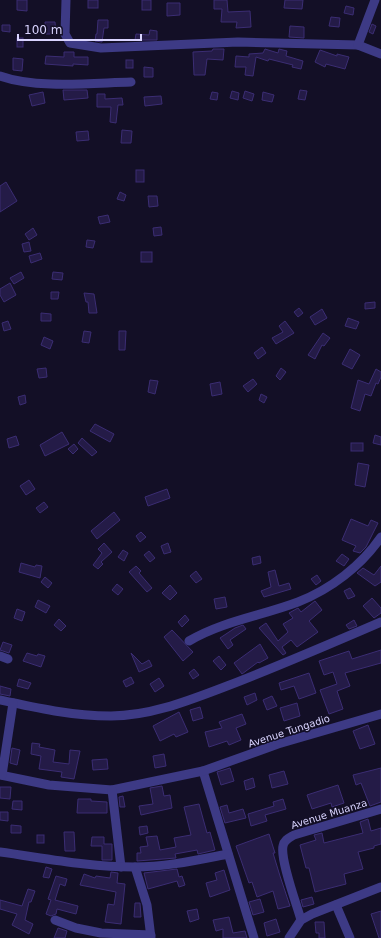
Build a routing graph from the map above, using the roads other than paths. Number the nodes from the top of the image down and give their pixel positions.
1 (66, 0) edge
2 (375, 0) edge
3 (358, 45) junction
4 (381, 54) edge
5 (0, 76) edge
6 (131, 82) dead end
7 (381, 537) edge
8 (381, 622) edge
9 (189, 641) dead end
10 (0, 700) edge
11 (13, 703) junction
12 (381, 714) edge
13 (204, 771) junction
14 (1, 775) edge
15 (112, 790) junction
16 (381, 809) edge
17 (0, 852) edge
18 (228, 854) junction
19 (121, 867) junction
20 (135, 867) junction
21 (381, 888) edge
22 (336, 905) junction
23 (55, 920) dead end
24 (301, 920) junction
25 (151, 937) edge
26 (254, 938) edge
27 (289, 938) edge
28 (350, 938) edge

1 - 3 street
2 - 3 street
3 - 4 street
5 - 6 street
7 - 9 street
8 - 11 street
10 - 11 street
11 - 14 street
12 - 13 street, Avenue Tungadio
13 - 15 street, Avenue Tungadio
13 - 18 street
14 - 15 street, Avenue Tungadio
15 - 19 street
16 - 24 street, Avenue Muanza
17 - 19 street
18 - 20 street
18 - 26 street
19 - 20 street
20 - 25 street
21 - 22 street
22 - 24 street
22 - 28 street
23 - 25 street
24 - 27 street

